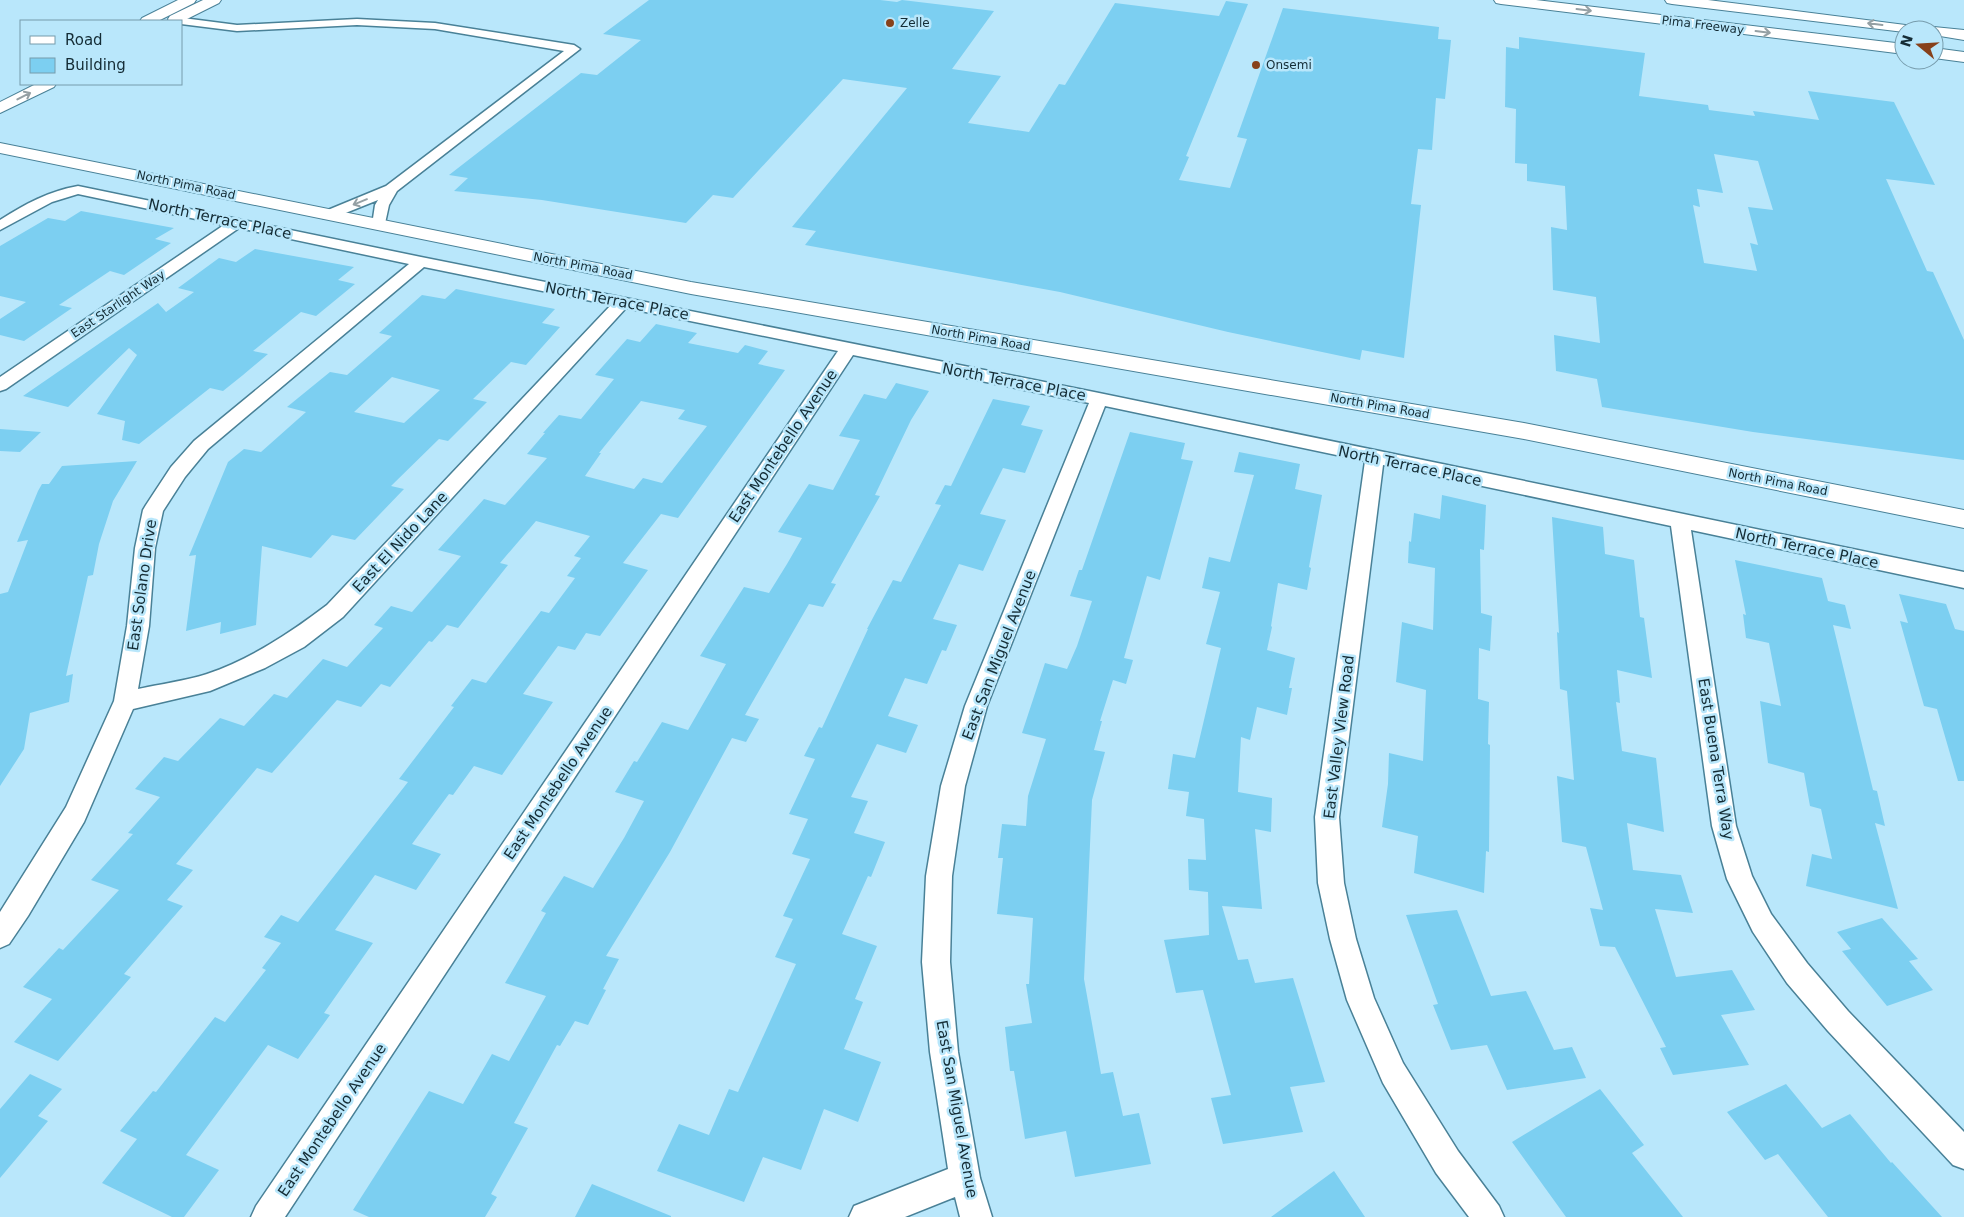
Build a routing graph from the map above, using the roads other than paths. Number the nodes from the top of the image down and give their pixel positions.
1 (189, 0) edge
2 (203, 0) edge
3 (214, 0) edge
4 (1501, 0) edge
5 (1672, 0) edge
6 (149, 20) edge
7 (173, 20) edge
8 (182, 21) edge
9 (1894, 27) edge
10 (1944, 32) edge
11 (1964, 35) edge
12 (1894, 48) edge
13 (1944, 54) edge
14 (1964, 57) edge
15 (20, 85) edge
16 (46, 85) edge
17 (0, 95) edge
18 (0, 108) edge
19 (0, 148) edge
20 (391, 189) junction
21 (328, 215) junction
22 (237, 223) junction
23 (378, 225) junction
24 (0, 226) edge
25 (421, 262) junction
26 (623, 302) junction
27 (848, 349) junction
28 (0, 385) edge
29 (1099, 400) junction
30 (1375, 458) junction
31 (1964, 519) edge
32 (1680, 522) junction
33 (1964, 580) edge
34 (124, 701) junction
35 (0, 935) edge
36 (1964, 1154) edge
37 (965, 1178) junction
38 (267, 1217) edge
39 (865, 1217) edge
40 (976, 1217) edge
41 (1488, 1217) edge

1 - 6 main road
2 - 7 main road
3 - 7 main road
4 -> 12 main road, Pima Freeway
9 -> 5 main road, Pima Freeway
8 - 20 street
10 - 11 main road
13 - 14 main road
15 - 17 main road
18 -> 16 main road
19 - 21 main road, North Pima Road
20 -> 21 street
20 - 23 street
21 - 23 main road, North Pima Road
22 - 24 street, North Terrace Place
22 - 25 street, North Terrace Place
22 - 28 street, East Starlight Way
23 - 31 main road, North Pima Road
25 - 26 street, North Terrace Place
25 - 34 street, East Solano Drive
26 - 27 street, North Terrace Place
26 - 34 street, East El Nido Lane
27 - 29 street, North Terrace Place
27 - 38 street, East Montebello Avenue
29 - 30 street, North Terrace Place
29 - 37 street, East San Miguel Avenue
30 - 32 street, North Terrace Place
30 - 41 street, East Valley View Road
32 - 33 street, North Terrace Place
32 - 36 street, East Buena Terra Way
34 - 35 street, East Solano Drive
37 - 39 street
37 - 40 street, East San Miguel Avenue

